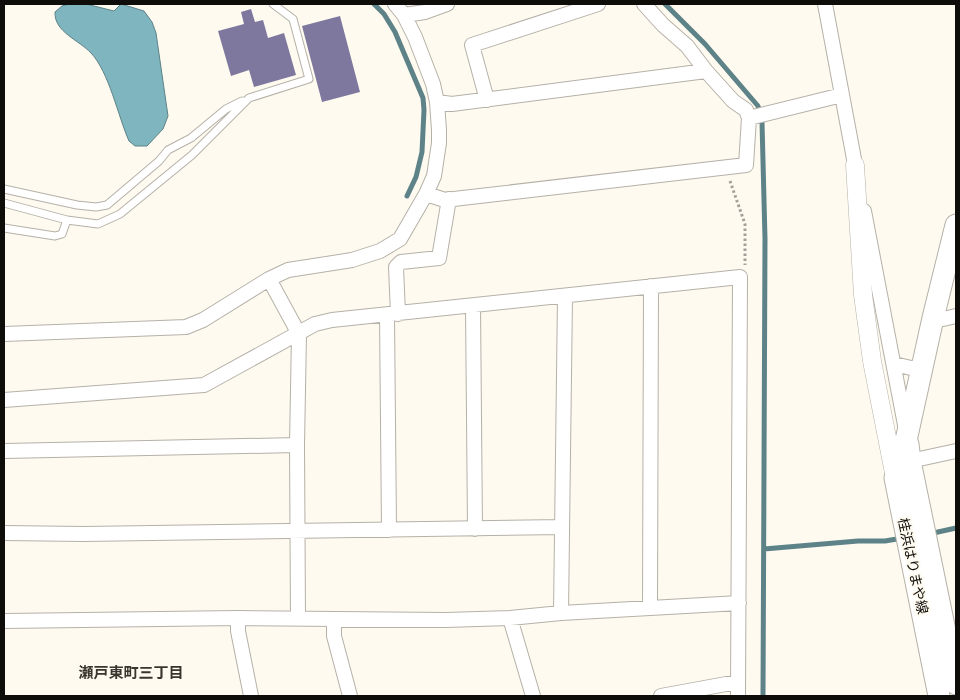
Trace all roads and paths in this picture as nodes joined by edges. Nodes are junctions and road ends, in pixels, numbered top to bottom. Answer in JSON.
{"nodes":[{"id":1,"x":273,"y":4,"type":"edge"},
{"id":2,"x":395,"y":4,"type":"edge"},
{"id":3,"x":448,"y":4,"type":"edge"},
{"id":4,"x":598,"y":4,"type":"edge"},
{"id":5,"x":644,"y":4,"type":"edge"},
{"id":6,"x":825,"y":4,"type":"edge"},
{"id":7,"x":404,"y":15,"type":"junction"},
{"id":8,"x":706,"y":71,"type":"junction"},
{"id":9,"x":842,"y":95,"type":"junction"},
{"id":10,"x":249,"y":98,"type":"junction"},
{"id":11,"x":487,"y":100,"type":"junction"},
{"id":12,"x":437,"y":102,"type":"junction"},
{"id":13,"x":751,"y":117,"type":"junction"},
{"id":14,"x":856,"y":165,"type":"junction"},
{"id":15,"x":728,"y":168,"type":"junction"},
{"id":16,"x":4,"y":189,"type":"edge"},
{"id":17,"x":426,"y":194,"type":"junction"},
{"id":18,"x":449,"y":199,"type":"junction"},
{"id":19,"x":4,"y":203,"type":"edge"},
{"id":20,"x":67,"y":220,"type":"junction"},
{"id":21,"x":956,"y":225,"type":"edge"},
{"id":22,"x":4,"y":228,"type":"edge"},
{"id":23,"x":740,"y":277,"type":"junction"},
{"id":24,"x":269,"y":279,"type":"junction"},
{"id":25,"x":651,"y":286,"type":"junction"},
{"id":26,"x":565,"y":296,"type":"junction"},
{"id":27,"x":473,"y":306,"type":"junction"},
{"id":28,"x":392,"y":315,"type":"junction"},
{"id":29,"x":956,"y":316,"type":"edge"},
{"id":30,"x":933,"y":318,"type":"junction"},
{"id":31,"x":4,"y":334,"type":"edge"},
{"id":32,"x":299,"y":334,"type":"junction"},
{"id":33,"x":894,"y":364,"type":"junction"},
{"id":34,"x":922,"y":367,"type":"junction"},
{"id":35,"x":4,"y":400,"type":"edge"},
{"id":36,"x":908,"y":436,"type":"junction"},
{"id":37,"x":297,"y":445,"type":"junction"},
{"id":38,"x":4,"y":451,"type":"edge"},
{"id":39,"x":956,"y":451,"type":"edge"},
{"id":40,"x":910,"y":462,"type":"junction"},
{"id":41,"x":895,"y":478,"type":"junction"},
{"id":42,"x":562,"y":527,"type":"junction"},
{"id":43,"x":474,"y":529,"type":"junction"},
{"id":44,"x":389,"y":530,"type":"junction"},
{"id":45,"x":298,"y":531,"type":"junction"},
{"id":46,"x":4,"y":533,"type":"edge"},
{"id":47,"x":916,"y":535,"type":"junction"},
{"id":48,"x":738,"y":603,"type":"junction"},
{"id":49,"x":650,"y":608,"type":"junction"},
{"id":50,"x":561,"y":613,"type":"junction"},
{"id":51,"x":238,"y":618,"type":"junction"},
{"id":52,"x":298,"y":618,"type":"junction"},
{"id":53,"x":334,"y":618,"type":"junction"},
{"id":54,"x":510,"y":618,"type":"junction"},
{"id":55,"x":4,"y":621,"type":"edge"},
{"id":56,"x":956,"y":684,"type":"edge"},
{"id":57,"x":738,"y":690,"type":"edge"},
{"id":58,"x":251,"y":696,"type":"edge"},
{"id":59,"x":350,"y":696,"type":"edge"},
{"id":60,"x":533,"y":696,"type":"edge"},
{"id":61,"x":662,"y":696,"type":"edge"},
{"id":62,"x":940,"y":696,"type":"edge"}],
"edges":[{"from":1,"to":10,"type":"lane"},
{"from":2,"to":7,"type":"street"},
{"from":3,"to":7,"type":"street"},
{"from":4,"to":11,"type":"street"},
{"from":5,"to":8,"type":"street"},
{"from":6,"to":9,"type":"street"},
{"from":7,"to":12,"type":"street"},
{"from":8,"to":11,"type":"street"},
{"from":8,"to":13,"type":"street"},
{"from":9,"to":13,"type":"street"},
{"from":9,"to":14,"type":"street"},
{"from":10,"to":16,"type":"lane"},
{"from":10,"to":20,"type":"lane"},
{"from":11,"to":12,"type":"street"},
{"from":12,"to":17,"type":"street"},
{"from":13,"to":15,"type":"street"},
{"from":14,"to":33,"type":"street"},
{"from":14,"to":41,"type":"street"},
{"from":15,"to":18,"type":"street"},
{"from":15,"to":23,"type":"path"},
{"from":17,"to":18,"type":"street"},
{"from":17,"to":24,"type":"street"},
{"from":18,"to":28,"type":"street"},
{"from":19,"to":20,"type":"lane"},
{"from":20,"to":22,"type":"lane"},
{"from":21,"to":30,"type":"main road","name":"桂浜はりまや線"},
{"from":23,"to":25,"type":"street"},
{"from":23,"to":48,"type":"street"},
{"from":24,"to":31,"type":"street"},
{"from":24,"to":32,"type":"street"},
{"from":25,"to":26,"type":"street"},
{"from":25,"to":49,"type":"street"},
{"from":26,"to":27,"type":"street"},
{"from":26,"to":42,"type":"street"},
{"from":27,"to":28,"type":"street"},
{"from":27,"to":43,"type":"street"},
{"from":28,"to":32,"type":"street"},
{"from":28,"to":44,"type":"street"},
{"from":29,"to":30,"type":"street"},
{"from":30,"to":34,"type":"main road","name":"桂浜はりまや線"},
{"from":32,"to":35,"type":"street"},
{"from":32,"to":37,"type":"street"},
{"from":33,"to":34,"type":"street"},
{"from":33,"to":36,"type":"street"},
{"from":34,"to":36,"type":"main road","name":"桂浜はりまや線"},
{"from":36,"to":40,"type":"main road","name":"桂浜はりまや線"},
{"from":36,"to":41,"type":"main road","name":"桂浜はりまや線"},
{"from":37,"to":38,"type":"street"},
{"from":37,"to":45,"type":"street"},
{"from":39,"to":40,"type":"street"},
{"from":40,"to":47,"type":"main road","name":"桂浜はりまや線"},
{"from":41,"to":47,"type":"main road","name":"桂浜はりまや線"},
{"from":42,"to":43,"type":"street"},
{"from":42,"to":50,"type":"street"},
{"from":43,"to":44,"type":"street"},
{"from":44,"to":45,"type":"street"},
{"from":45,"to":46,"type":"street"},
{"from":45,"to":52,"type":"street"},
{"from":47,"to":56,"type":"main road","name":"桂浜はりまや線"},
{"from":47,"to":62,"type":"main road","name":"桂浜はりまや線"},
{"from":48,"to":49,"type":"street"},
{"from":48,"to":57,"type":"street"},
{"from":49,"to":50,"type":"street"},
{"from":50,"to":54,"type":"street"},
{"from":51,"to":52,"type":"street"},
{"from":51,"to":55,"type":"street"},
{"from":51,"to":58,"type":"street"},
{"from":52,"to":53,"type":"street"},
{"from":53,"to":54,"type":"street"},
{"from":53,"to":59,"type":"street"},
{"from":54,"to":60,"type":"street"},
{"from":57,"to":61,"type":"street"}]}
